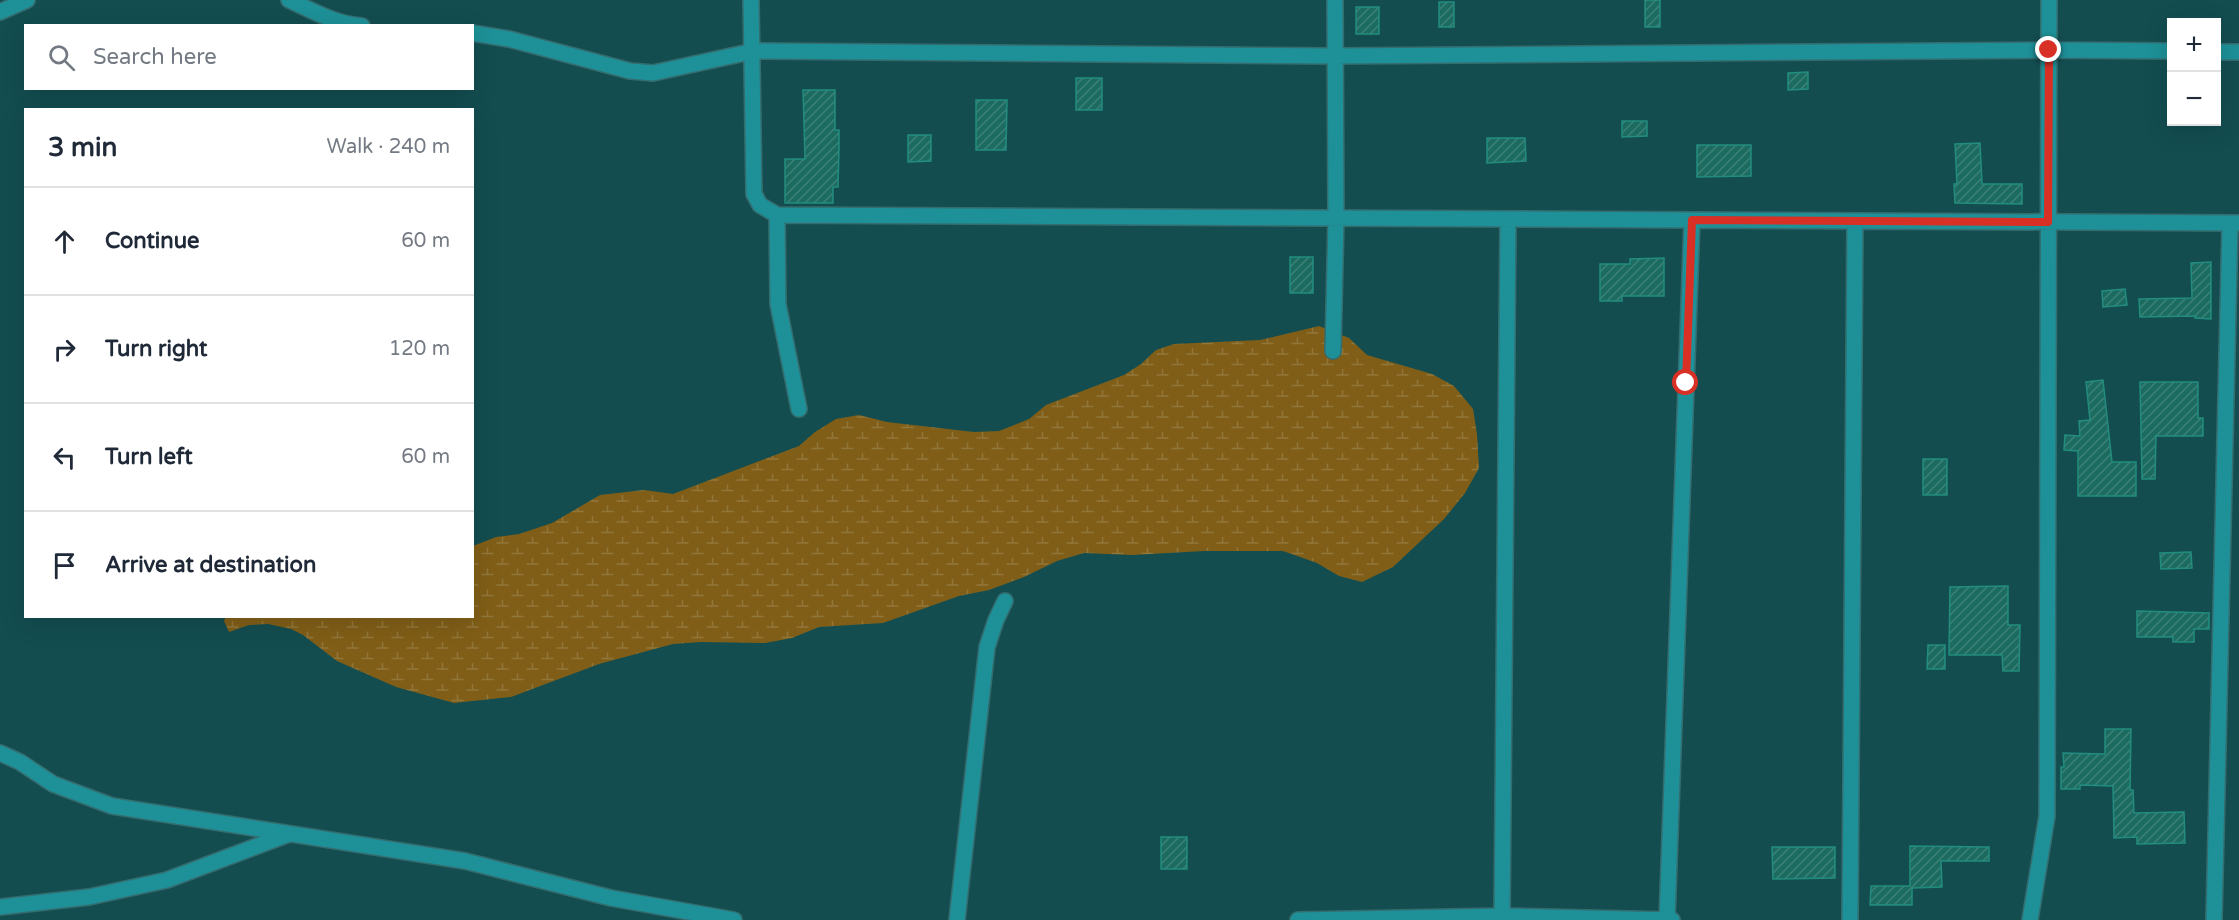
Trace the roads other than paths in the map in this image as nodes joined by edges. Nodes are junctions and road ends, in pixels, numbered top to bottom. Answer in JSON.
{"nodes":[{"id":1,"x":27,"y":0,"type":"edge"},
{"id":2,"x":289,"y":0,"type":"edge"},
{"id":3,"x":751,"y":0,"type":"edge"},
{"id":4,"x":1335,"y":0,"type":"edge"},
{"id":5,"x":2049,"y":0,"type":"edge"},
{"id":6,"x":0,"y":12,"type":"edge"},
{"id":7,"x":347,"y":24,"type":"edge"},
{"id":8,"x":474,"y":33,"type":"edge"},
{"id":9,"x":2049,"y":50,"type":"junction"},
{"id":10,"x":754,"y":51,"type":"junction"},
{"id":11,"x":2167,"y":51,"type":"edge"},
{"id":12,"x":2221,"y":52,"type":"edge"},
{"id":13,"x":2239,"y":52,"type":"edge"},
{"id":14,"x":1334,"y":56,"type":"junction"},
{"id":15,"x":777,"y":215,"type":"junction"},
{"id":16,"x":1336,"y":218,"type":"junction"},
{"id":17,"x":1508,"y":219,"type":"junction"},
{"id":18,"x":1692,"y":220,"type":"junction"},
{"id":19,"x":1855,"y":221,"type":"junction"},
{"id":20,"x":2048,"y":222,"type":"junction"},
{"id":21,"x":2234,"y":224,"type":"edge"},
{"id":22,"x":1333,"y":351,"type":"dead end"},
{"id":23,"x":800,"y":409,"type":"dead end"},
{"id":24,"x":1005,"y":601,"type":"dead end"},
{"id":25,"x":0,"y":753,"type":"edge"},
{"id":26,"x":290,"y":834,"type":"junction"},
{"id":27,"x":0,"y":907,"type":"edge"},
{"id":28,"x":708,"y":915,"type":"junction"},
{"id":29,"x":1502,"y":918,"type":"edge"},
{"id":30,"x":691,"y":920,"type":"edge"},
{"id":31,"x":734,"y":920,"type":"edge"},
{"id":32,"x":957,"y":920,"type":"edge"},
{"id":33,"x":1298,"y":920,"type":"edge"},
{"id":34,"x":1667,"y":920,"type":"edge"},
{"id":35,"x":1672,"y":920,"type":"edge"},
{"id":36,"x":1850,"y":920,"type":"edge"},
{"id":37,"x":2030,"y":920,"type":"edge"},
{"id":38,"x":2214,"y":920,"type":"edge"}],
"edges":[{"from":1,"to":6,"type":"street"},
{"from":2,"to":7,"type":"street"},
{"from":3,"to":10,"type":"street"},
{"from":4,"to":14,"type":"street"},
{"from":5,"to":9,"type":"street"},
{"from":8,"to":10,"type":"street"},
{"from":9,"to":11,"type":"street"},
{"from":9,"to":14,"type":"street"},
{"from":9,"to":20,"type":"street"},
{"from":10,"to":14,"type":"street"},
{"from":10,"to":15,"type":"street"},
{"from":12,"to":13,"type":"street"},
{"from":14,"to":16,"type":"street"},
{"from":15,"to":16,"type":"street"},
{"from":15,"to":23,"type":"street"},
{"from":16,"to":17,"type":"street"},
{"from":16,"to":22,"type":"street"},
{"from":17,"to":18,"type":"street"},
{"from":17,"to":29,"type":"street"},
{"from":18,"to":19,"type":"street"},
{"from":18,"to":34,"type":"street"},
{"from":19,"to":20,"type":"street"},
{"from":19,"to":36,"type":"street"},
{"from":20,"to":21,"type":"street"},
{"from":20,"to":37,"type":"street"},
{"from":21,"to":38,"type":"street"},
{"from":24,"to":32,"type":"street"},
{"from":25,"to":26,"type":"street"},
{"from":26,"to":27,"type":"street"},
{"from":26,"to":28,"type":"street"},
{"from":28,"to":30,"type":"street"},
{"from":28,"to":31,"type":"street"},
{"from":29,"to":33,"type":"street"},
{"from":29,"to":34,"type":"street"},
{"from":34,"to":35,"type":"street"}]}
